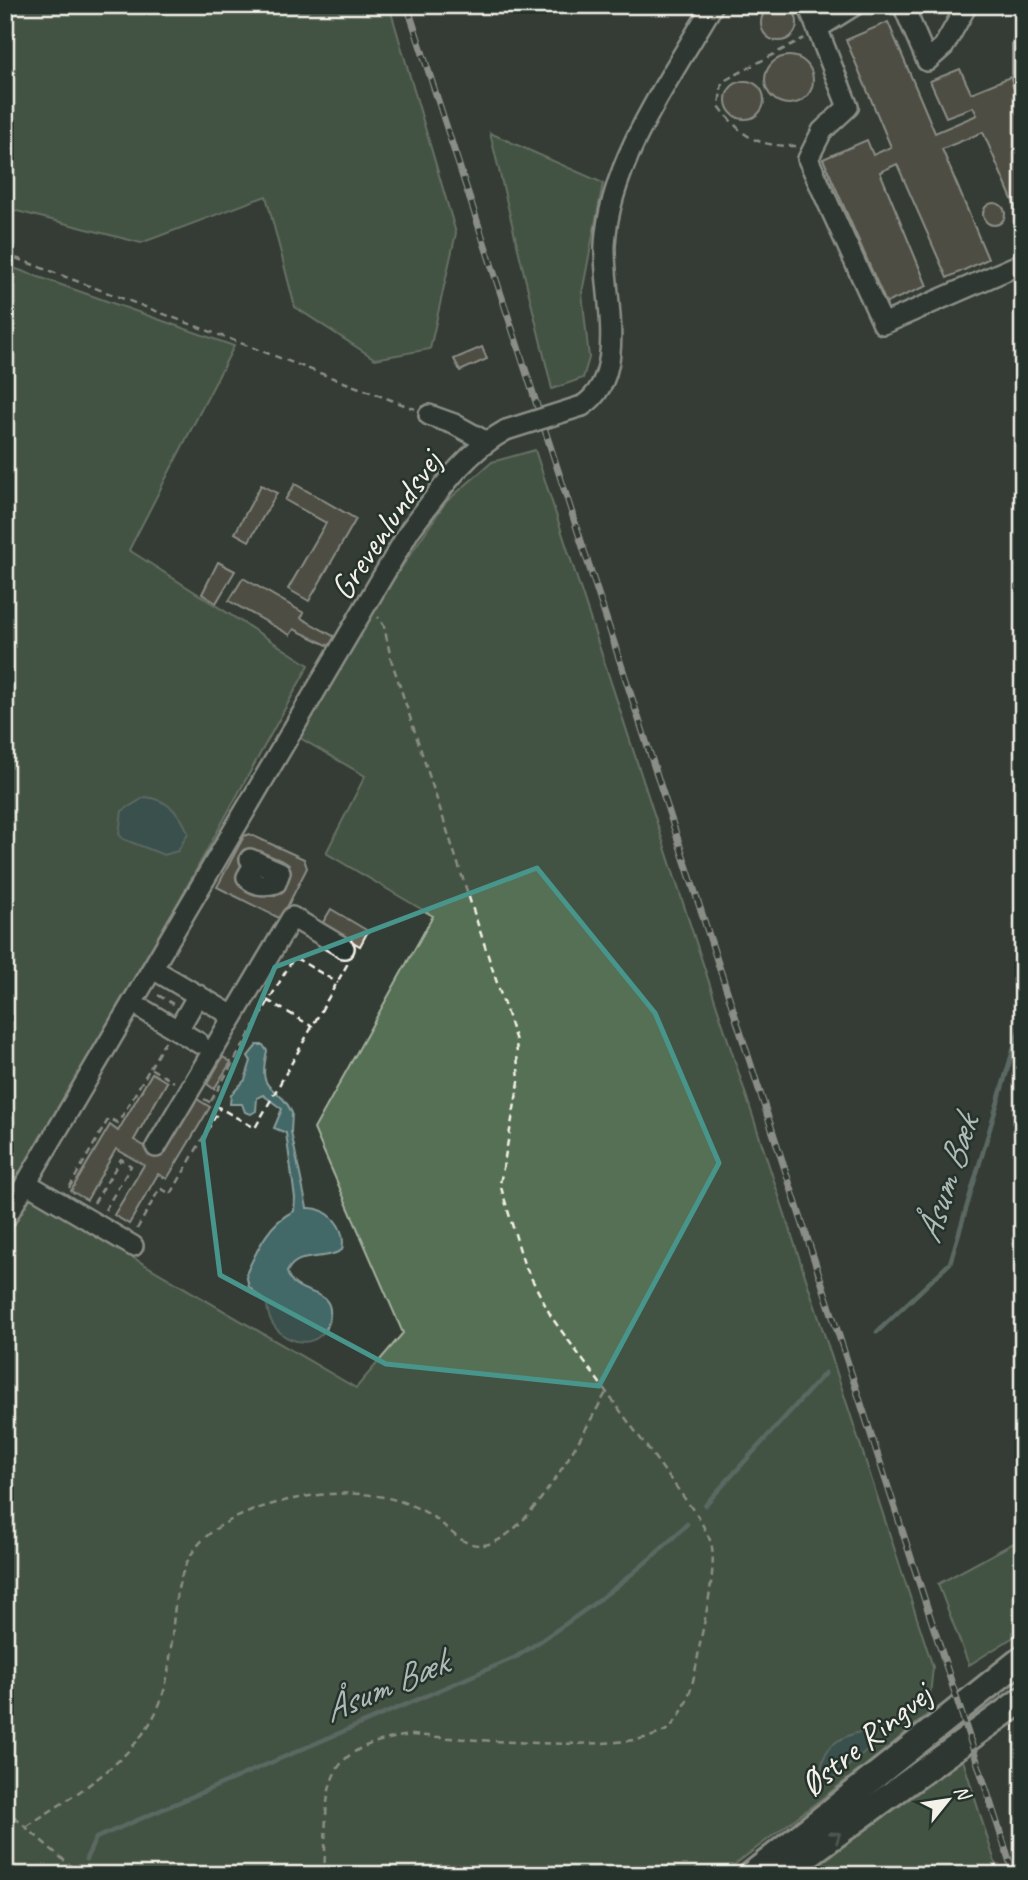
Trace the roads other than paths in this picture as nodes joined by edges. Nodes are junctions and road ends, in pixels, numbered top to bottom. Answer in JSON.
{"nodes":[{"id":1,"x":713,"y":5,"type":"edge"},
{"id":2,"x":808,"y":5,"type":"edge"},
{"id":3,"x":855,"y":5,"type":"edge"},
{"id":4,"x":903,"y":5,"type":"edge"},
{"id":5,"x":967,"y":5,"type":"edge"},
{"id":6,"x":818,"y":28,"type":"junction"},
{"id":7,"x":1023,"y":45,"type":"edge"},
{"id":8,"x":1023,"y":82,"type":"edge"},
{"id":9,"x":1023,"y":263,"type":"edge"},
{"id":10,"x":429,"y":415,"type":"road end"},
{"id":11,"x":485,"y":441,"type":"junction"},
{"id":12,"x":344,"y":948,"type":"road end"},
{"id":13,"x":153,"y":969,"type":"junction"},
{"id":14,"x":198,"y":995,"type":"junction"},
{"id":15,"x":144,"y":1010,"type":"dead end"},
{"id":16,"x":233,"y":1016,"type":"junction"},
{"id":17,"x":175,"y":1029,"type":"junction"},
{"id":18,"x":199,"y":1043,"type":"dead end"},
{"id":19,"x":156,"y":1147,"type":"dead end"},
{"id":20,"x":26,"y":1183,"type":"junction"},
{"id":21,"x":5,"y":1219,"type":"edge"},
{"id":22,"x":133,"y":1246,"type":"dead end"},
{"id":23,"x":1023,"y":1658,"type":"edge"},
{"id":24,"x":1023,"y":1699,"type":"edge"},
{"id":25,"x":751,"y":1875,"type":"edge"},
{"id":26,"x":780,"y":1875,"type":"edge"}],
"edges":[{"from":1,"to":11,"type":"street","name":"Grevenlundsvej","bridge":true},
{"from":2,"to":6,"type":"street"},
{"from":3,"to":6,"type":"street"},
{"from":4,"to":5,"type":"street"},
{"from":6,"to":9,"type":"street"},
{"from":7,"to":8,"type":"street"},
{"from":10,"to":11,"type":"street"},
{"from":11,"to":13,"type":"street","name":"Grevenlundsvej"},
{"from":12,"to":16,"type":"street"},
{"from":13,"to":14,"type":"street"},
{"from":13,"to":20,"type":"street","name":"Grevenlundsvej"},
{"from":14,"to":16,"type":"street"},
{"from":14,"to":17,"type":"street"},
{"from":15,"to":17,"type":"street"},
{"from":16,"to":19,"type":"street"},
{"from":17,"to":18,"type":"street"},
{"from":20,"to":21,"type":"street","name":"Grevenlundsvej"},
{"from":20,"to":22,"type":"street"},
{"from":23,"to":25,"type":"main road","name":"Østre Ringvej"},
{"from":26,"to":24,"type":"main road","one_way":true}]}
